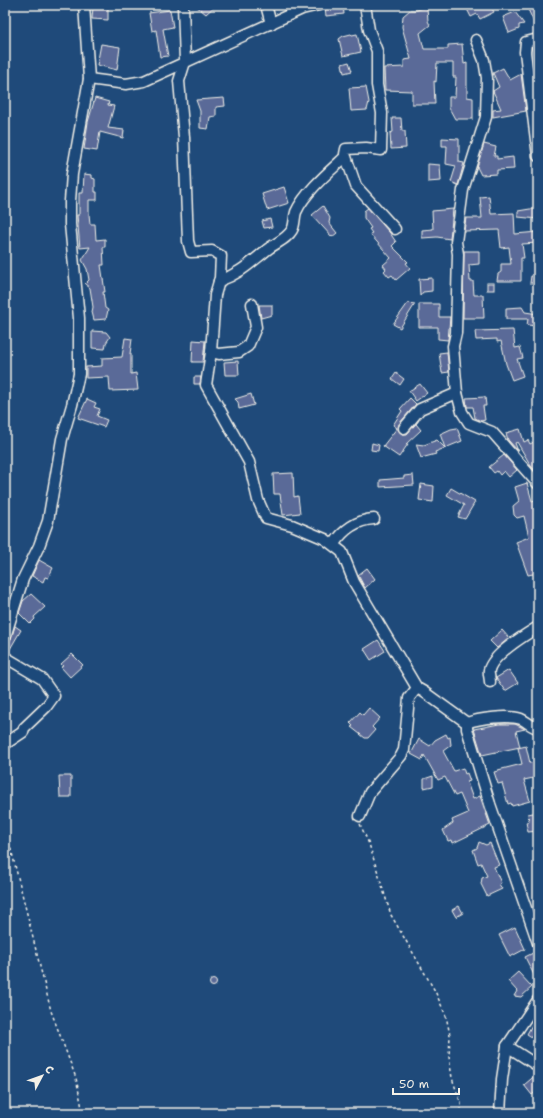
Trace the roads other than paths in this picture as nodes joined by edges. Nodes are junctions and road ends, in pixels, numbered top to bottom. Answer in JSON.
{"nodes":[{"id":1,"x":84,"y":5,"type":"edge"},
{"id":2,"x":183,"y":5,"type":"edge"},
{"id":3,"x":266,"y":5,"type":"edge"},
{"id":4,"x":319,"y":5,"type":"edge"},
{"id":5,"x":365,"y":5,"type":"edge"},
{"id":6,"x":271,"y":24,"type":"junction"},
{"id":7,"x":538,"y":39,"type":"edge"},
{"id":8,"x":476,"y":40,"type":"dead end"},
{"id":9,"x":185,"y":62,"type":"junction"},
{"id":10,"x":89,"y":79,"type":"junction"},
{"id":11,"x":538,"y":156,"type":"edge"},
{"id":12,"x":345,"y":157,"type":"junction"},
{"id":13,"x":395,"y":229,"type":"dead end"},
{"id":14,"x":219,"y":281,"type":"junction"},
{"id":15,"x":252,"y":304,"type":"dead end"},
{"id":16,"x":211,"y":352,"type":"junction"},
{"id":17,"x":457,"y":393,"type":"junction"},
{"id":18,"x":404,"y":428,"type":"dead end"},
{"id":19,"x":538,"y":484,"type":"edge"},
{"id":20,"x":374,"y":519,"type":"dead end"},
{"id":21,"x":334,"y":544,"type":"junction"},
{"id":22,"x":538,"y":627,"type":"edge"},
{"id":23,"x":5,"y":637,"type":"edge"},
{"id":24,"x":5,"y":657,"type":"edge"},
{"id":25,"x":490,"y":682,"type":"dead end"},
{"id":26,"x":417,"y":688,"type":"junction"},
{"id":27,"x":467,"y":723,"type":"junction"},
{"id":28,"x":538,"y":728,"type":"edge"},
{"id":29,"x":5,"y":744,"type":"edge"},
{"id":30,"x":360,"y":816,"type":"road end"},
{"id":31,"x":538,"y":943,"type":"edge"},
{"id":32,"x":538,"y":1000,"type":"edge"},
{"id":33,"x":507,"y":1046,"type":"junction"},
{"id":34,"x":538,"y":1066,"type":"edge"},
{"id":35,"x":500,"y":1113,"type":"edge"}],
"edges":[{"from":1,"to":10,"type":"street"},
{"from":2,"to":9,"type":"street"},
{"from":3,"to":6,"type":"street"},
{"from":4,"to":6,"type":"street"},
{"from":5,"to":12,"type":"street"},
{"from":6,"to":9,"type":"street"},
{"from":7,"to":11,"type":"street"},
{"from":8,"to":17,"type":"street"},
{"from":9,"to":10,"type":"street"},
{"from":9,"to":14,"type":"street"},
{"from":10,"to":23,"type":"street"},
{"from":12,"to":13,"type":"street"},
{"from":12,"to":14,"type":"street"},
{"from":14,"to":16,"type":"street"},
{"from":15,"to":16,"type":"street"},
{"from":16,"to":21,"type":"street"},
{"from":17,"to":18,"type":"street"},
{"from":17,"to":19,"type":"street"},
{"from":20,"to":21,"type":"street"},
{"from":21,"to":26,"type":"street"},
{"from":22,"to":25,"type":"street"},
{"from":24,"to":29,"type":"street"},
{"from":26,"to":27,"type":"street"},
{"from":26,"to":30,"type":"street"},
{"from":27,"to":28,"type":"street"},
{"from":27,"to":31,"type":"street"},
{"from":32,"to":33,"type":"street"},
{"from":33,"to":34,"type":"street"},
{"from":33,"to":35,"type":"street"}]}
